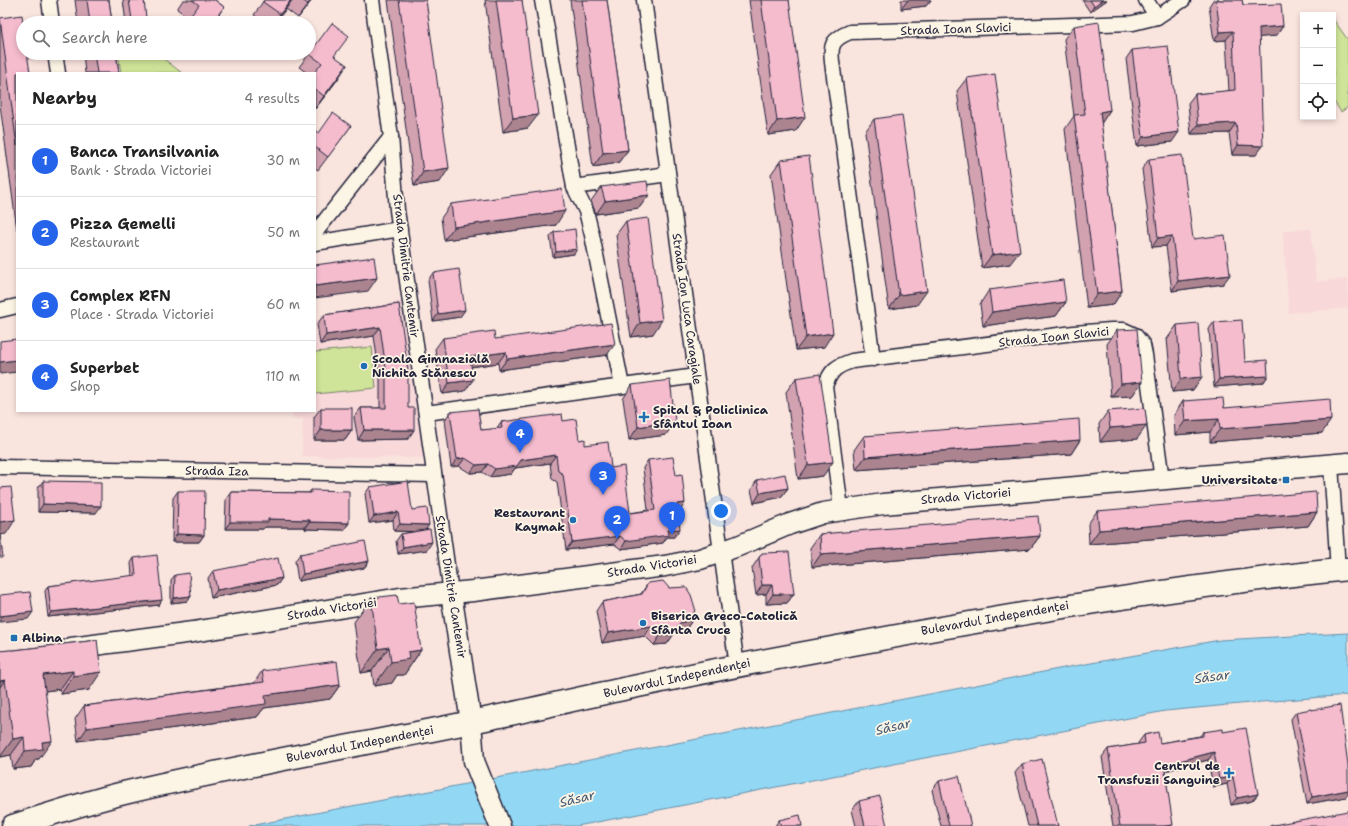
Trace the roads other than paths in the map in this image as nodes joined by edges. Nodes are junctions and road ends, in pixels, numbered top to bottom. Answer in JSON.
{"nodes":[{"id":1,"x":49,"y":0,"type":"edge"},
{"id":2,"x":372,"y":0,"type":"edge"},
{"id":3,"x":542,"y":0,"type":"edge"},
{"id":4,"x":644,"y":0,"type":"edge"},
{"id":5,"x":1146,"y":0,"type":"edge"},
{"id":6,"x":1183,"y":0,"type":"edge"},
{"id":7,"x":51,"y":16,"type":"edge"},
{"id":8,"x":1158,"y":17,"type":"junction"},
{"id":9,"x":56,"y":60,"type":"edge"},
{"id":10,"x":58,"y":72,"type":"edge"},
{"id":11,"x":391,"y":137,"type":"junction"},
{"id":12,"x":668,"y":174,"type":"junction"},
{"id":13,"x":574,"y":187,"type":"junction"},
{"id":14,"x":400,"y":229,"type":"junction"},
{"id":15,"x":316,"y":232,"type":"edge"},
{"id":16,"x":316,"y":243,"type":"edge"},
{"id":17,"x":16,"y":306,"type":"edge"},
{"id":18,"x":0,"y":310,"type":"edge"},
{"id":19,"x":873,"y":359,"type":"junction"},
{"id":20,"x":696,"y":376,"type":"junction"},
{"id":21,"x":622,"y":386,"type":"junction"},
{"id":22,"x":426,"y":413,"type":"junction"},
{"id":23,"x":1340,"y":464,"type":"edge"},
{"id":24,"x":0,"y":467,"type":"edge"},
{"id":25,"x":434,"y":475,"type":"junction"},
{"id":26,"x":1162,"y":480,"type":"junction"},
{"id":27,"x":841,"y":509,"type":"junction"},
{"id":28,"x":721,"y":552,"type":"junction"},
{"id":29,"x":1343,"y":570,"type":"edge"},
{"id":30,"x":451,"y":593,"type":"junction"},
{"id":31,"x":54,"y":650,"type":"edge"},
{"id":32,"x":737,"y":666,"type":"junction"},
{"id":33,"x":471,"y":722,"type":"junction"},
{"id":34,"x":13,"y":826,"type":"edge"},
{"id":35,"x":500,"y":826,"type":"edge"}],
"edges":[{"from":1,"to":7,"type":"street"},
{"from":2,"to":11,"type":"street","name":"Strada Dimitrie Cantemir"},
{"from":3,"to":13,"type":"street"},
{"from":4,"to":12,"type":"street","name":"Strada Ion Luca Caragiale"},
{"from":5,"to":8,"type":"street"},
{"from":6,"to":8,"type":"street"},
{"from":8,"to":19,"type":"street","name":"Strada Ioan Slavici"},
{"from":9,"to":10,"type":"street"},
{"from":11,"to":14,"type":"street","name":"Strada Dimitrie Cantemir"},
{"from":11,"to":15,"type":"street"},
{"from":12,"to":13,"type":"street"},
{"from":12,"to":20,"type":"street","name":"Strada Ion Luca Caragiale"},
{"from":13,"to":21,"type":"street"},
{"from":14,"to":16,"type":"street"},
{"from":14,"to":22,"type":"street","name":"Strada Dimitrie Cantemir"},
{"from":17,"to":18,"type":"street"},
{"from":19,"to":26,"type":"street","name":"Strada Ioan Slavici"},
{"from":19,"to":27,"type":"street","name":"Strada Ioan Slavici"},
{"from":20,"to":21,"type":"street"},
{"from":20,"to":28,"type":"street","name":"Strada Ion Luca Caragiale"},
{"from":21,"to":22,"type":"street"},
{"from":22,"to":25,"type":"street","name":"Strada Dimitrie Cantemir"},
{"from":23,"to":26,"type":"street","name":"Strada Victoriei"},
{"from":23,"to":29,"type":"street"},
{"from":24,"to":25,"type":"street","name":"Strada Iza"},
{"from":25,"to":30,"type":"street","name":"Strada Dimitrie Cantemir"},
{"from":26,"to":27,"type":"street","name":"Strada Victoriei"},
{"from":27,"to":28,"type":"street","name":"Strada Victoriei"},
{"from":28,"to":30,"type":"street","name":"Strada Victoriei"},
{"from":28,"to":32,"type":"street","name":"Strada Ion Luca Caragiale"},
{"from":29,"to":32,"type":"main road","name":"Bulevardul Independenței"},
{"from":30,"to":31,"type":"street","name":"Strada Victoriei"},
{"from":30,"to":33,"type":"street","name":"Strada Dimitrie Cantemir"},
{"from":32,"to":33,"type":"main road","name":"Bulevardul Independenței"},
{"from":33,"to":34,"type":"main road","name":"Bulevardul Independenței"},
{"from":33,"to":35,"type":"street","name":"Strada Dimitrie Cantemir"}]}
